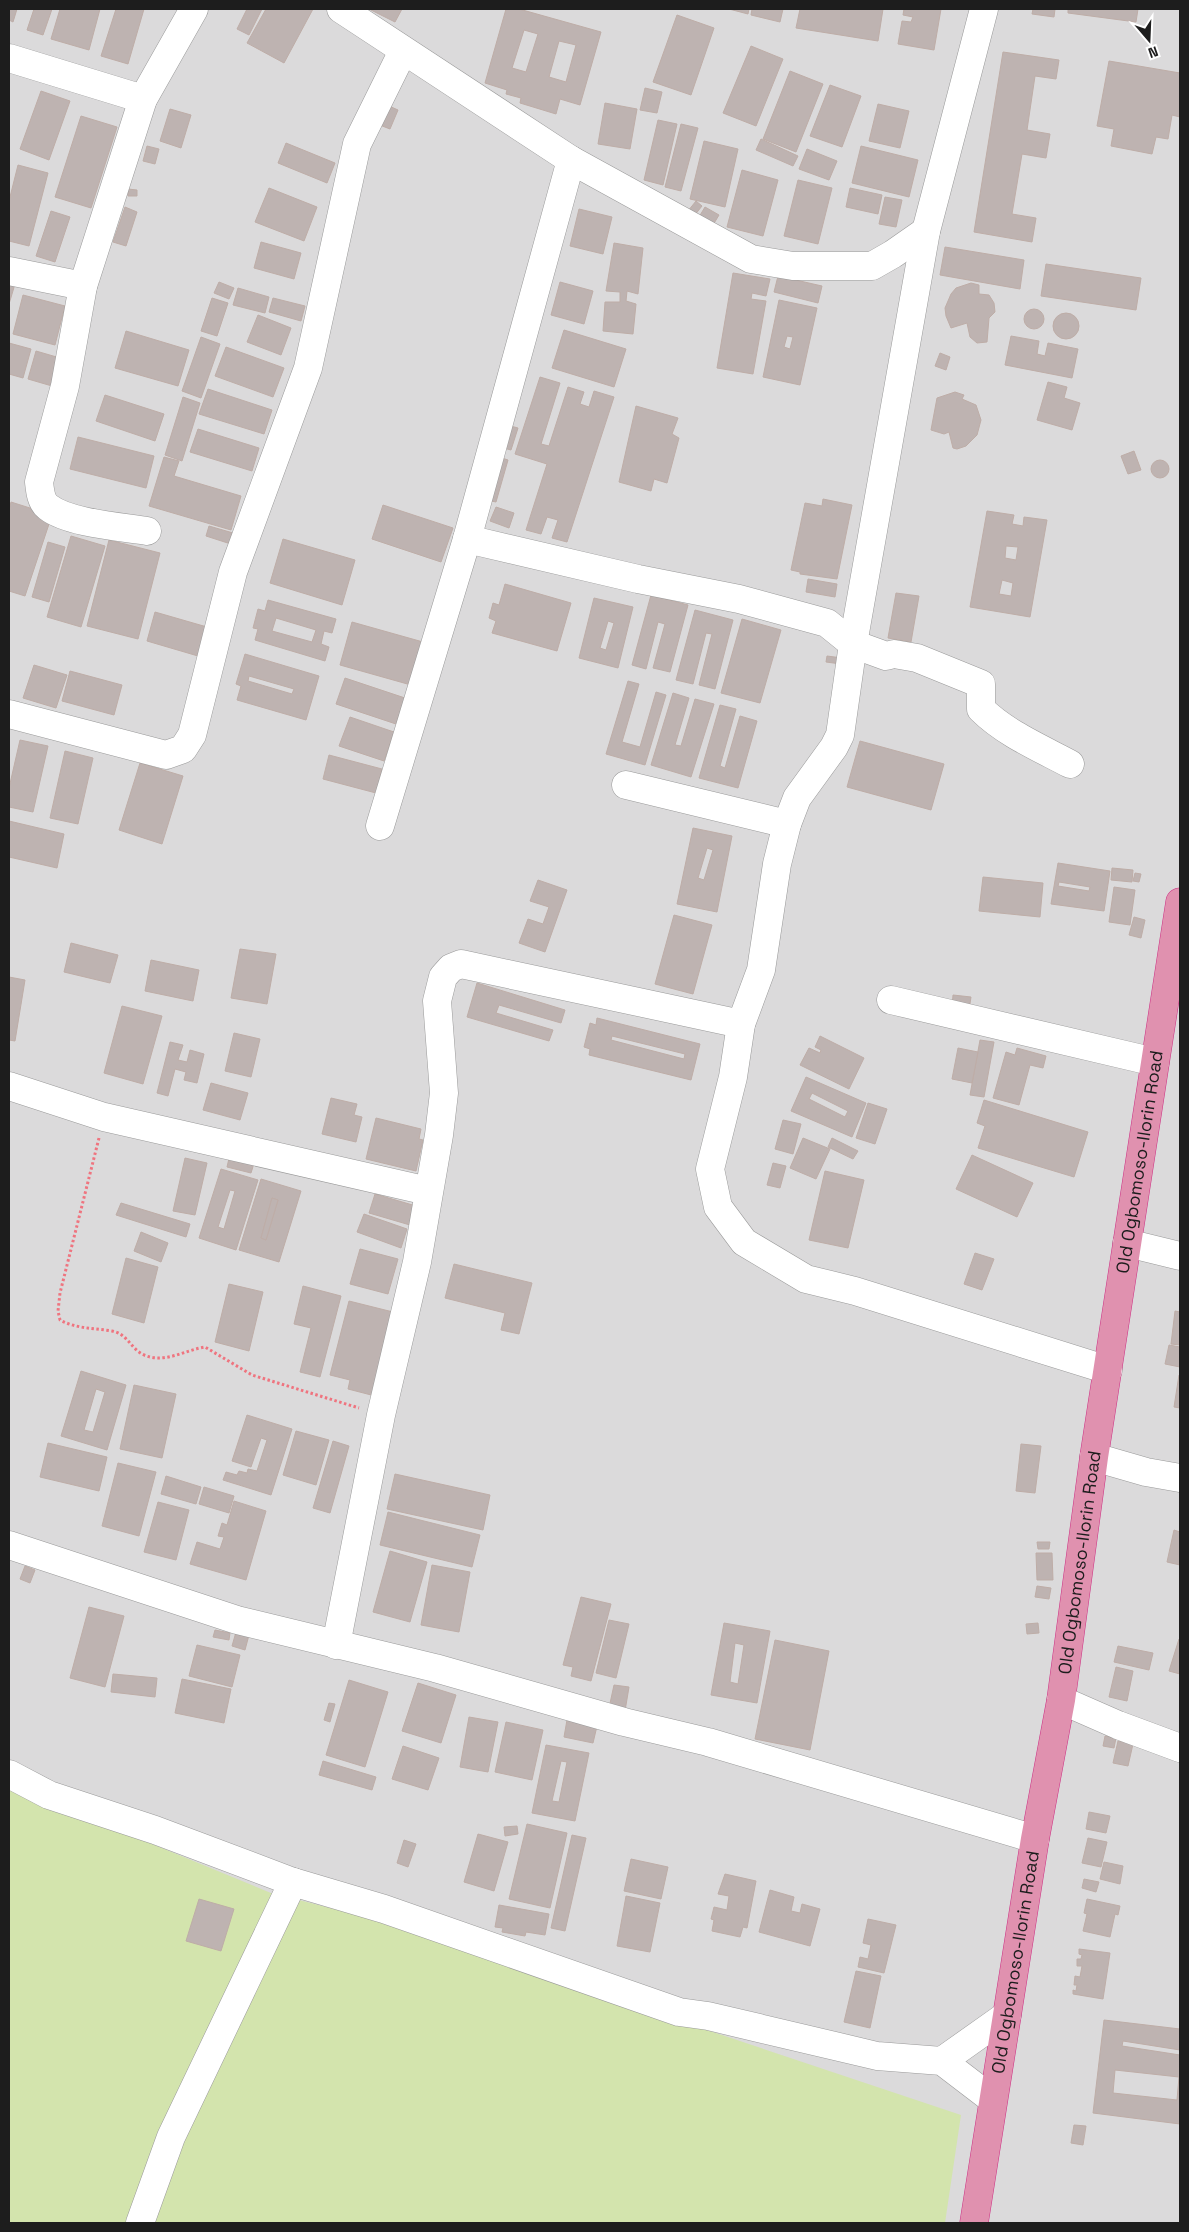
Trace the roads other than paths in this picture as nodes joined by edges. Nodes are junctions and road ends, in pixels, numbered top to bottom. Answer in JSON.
{"nodes":[{"id":1,"x":194,"y":9,"type":"edge"},
{"id":2,"x":341,"y":9,"type":"edge"},
{"id":3,"x":984,"y":9,"type":"edge"},
{"id":4,"x":403,"y":51,"type":"junction"},
{"id":5,"x":9,"y":58,"type":"edge"},
{"id":6,"x":143,"y":99,"type":"junction"},
{"id":7,"x":570,"y":160,"type":"junction"},
{"id":8,"x":926,"y":231,"type":"junction"},
{"id":9,"x":9,"y":271,"type":"edge"},
{"id":10,"x":83,"y":286,"type":"junction"},
{"id":11,"x":147,"y":531,"type":"dead end"},
{"id":12,"x":467,"y":539,"type":"junction"},
{"id":13,"x":862,"y":600,"type":"junction"},
{"id":14,"x":827,"y":623,"type":"junction"},
{"id":15,"x":853,"y":644,"type":"junction"},
{"id":16,"x":9,"y":714,"type":"edge"},
{"id":17,"x":1070,"y":764,"type":"dead end"},
{"id":18,"x":626,"y":785,"type":"dead end"},
{"id":19,"x":787,"y":824,"type":"junction"},
{"id":20,"x":380,"y":826,"type":"dead end"},
{"id":21,"x":1180,"y":902,"type":"edge"},
{"id":22,"x":1175,"y":971,"type":"edge"},
{"id":23,"x":891,"y":1000,"type":"dead end"},
{"id":24,"x":741,"y":1024,"type":"junction"},
{"id":25,"x":1155,"y":1062,"type":"junction"},
{"id":26,"x":9,"y":1086,"type":"edge"},
{"id":27,"x":428,"y":1191,"type":"junction"},
{"id":28,"x":1127,"y":1243,"type":"junction"},
{"id":29,"x":1180,"y":1256,"type":"edge"},
{"id":30,"x":1108,"y":1370,"type":"junction"},
{"id":31,"x":1094,"y":1457,"type":"junction"},
{"id":32,"x":1180,"y":1478,"type":"edge"},
{"id":33,"x":9,"y":1545,"type":"edge"},
{"id":34,"x":336,"y":1646,"type":"junction"},
{"id":35,"x":1061,"y":1700,"type":"junction"},
{"id":36,"x":1180,"y":1748,"type":"edge"},
{"id":37,"x":9,"y":1774,"type":"edge"},
{"id":38,"x":1035,"y":1839,"type":"junction"},
{"id":39,"x":293,"y":1882,"type":"junction"},
{"id":40,"x":1007,"y":2015,"type":"junction"},
{"id":41,"x":942,"y":2061,"type":"junction"},
{"id":42,"x":993,"y":2100,"type":"junction"},
{"id":43,"x":140,"y":2223,"type":"edge"},
{"id":44,"x":974,"y":2223,"type":"edge"}],
"edges":[{"from":1,"to":6,"type":"street"},
{"from":2,"to":4,"type":"street"},
{"from":3,"to":8,"type":"street"},
{"from":4,"to":7,"type":"street"},
{"from":4,"to":16,"type":"street"},
{"from":5,"to":6,"type":"street"},
{"from":6,"to":10,"type":"street"},
{"from":7,"to":8,"type":"street"},
{"from":7,"to":12,"type":"street"},
{"from":8,"to":13,"type":"street"},
{"from":9,"to":10,"type":"street"},
{"from":10,"to":11,"type":"street"},
{"from":12,"to":14,"type":"street"},
{"from":12,"to":20,"type":"street"},
{"from":13,"to":14,"type":"street"},
{"from":13,"to":15,"type":"street"},
{"from":14,"to":15,"type":"street"},
{"from":15,"to":17,"type":"street"},
{"from":15,"to":19,"type":"street"},
{"from":18,"to":19,"type":"street"},
{"from":19,"to":24,"type":"street"},
{"from":21,"to":22,"type":"highway","name":"Old Ogbomoso-Ilorin Road"},
{"from":22,"to":25,"type":"highway","name":"Old Ogbomoso-Ilorin Road"},
{"from":23,"to":25,"type":"street"},
{"from":24,"to":27,"type":"street"},
{"from":24,"to":30,"type":"street"},
{"from":25,"to":28,"type":"highway","name":"Old Ogbomoso-Ilorin Road"},
{"from":26,"to":27,"type":"street"},
{"from":27,"to":34,"type":"street"},
{"from":28,"to":29,"type":"street"},
{"from":28,"to":30,"type":"highway","name":"Old Ogbomoso-Ilorin Road"},
{"from":30,"to":31,"type":"highway","name":"Old Ogbomoso-Ilorin Road"},
{"from":31,"to":32,"type":"street"},
{"from":31,"to":35,"type":"highway","name":"Old Ogbomoso-Ilorin Road"},
{"from":33,"to":34,"type":"street"},
{"from":34,"to":38,"type":"street"},
{"from":35,"to":36,"type":"street"},
{"from":35,"to":38,"type":"highway","name":"Old Ogbomoso-Ilorin Road"},
{"from":37,"to":39,"type":"street"},
{"from":38,"to":40,"type":"highway","name":"Old Ogbomoso-Ilorin Road"},
{"from":39,"to":41,"type":"street"},
{"from":39,"to":43,"type":"street"},
{"from":40,"to":41,"type":"street"},
{"from":40,"to":42,"type":"highway","name":"Old Ogbomoso-Ilorin Road"},
{"from":41,"to":42,"type":"street"},
{"from":42,"to":44,"type":"highway","name":"Old Ogbomoso-Ilorin Road"}]}
